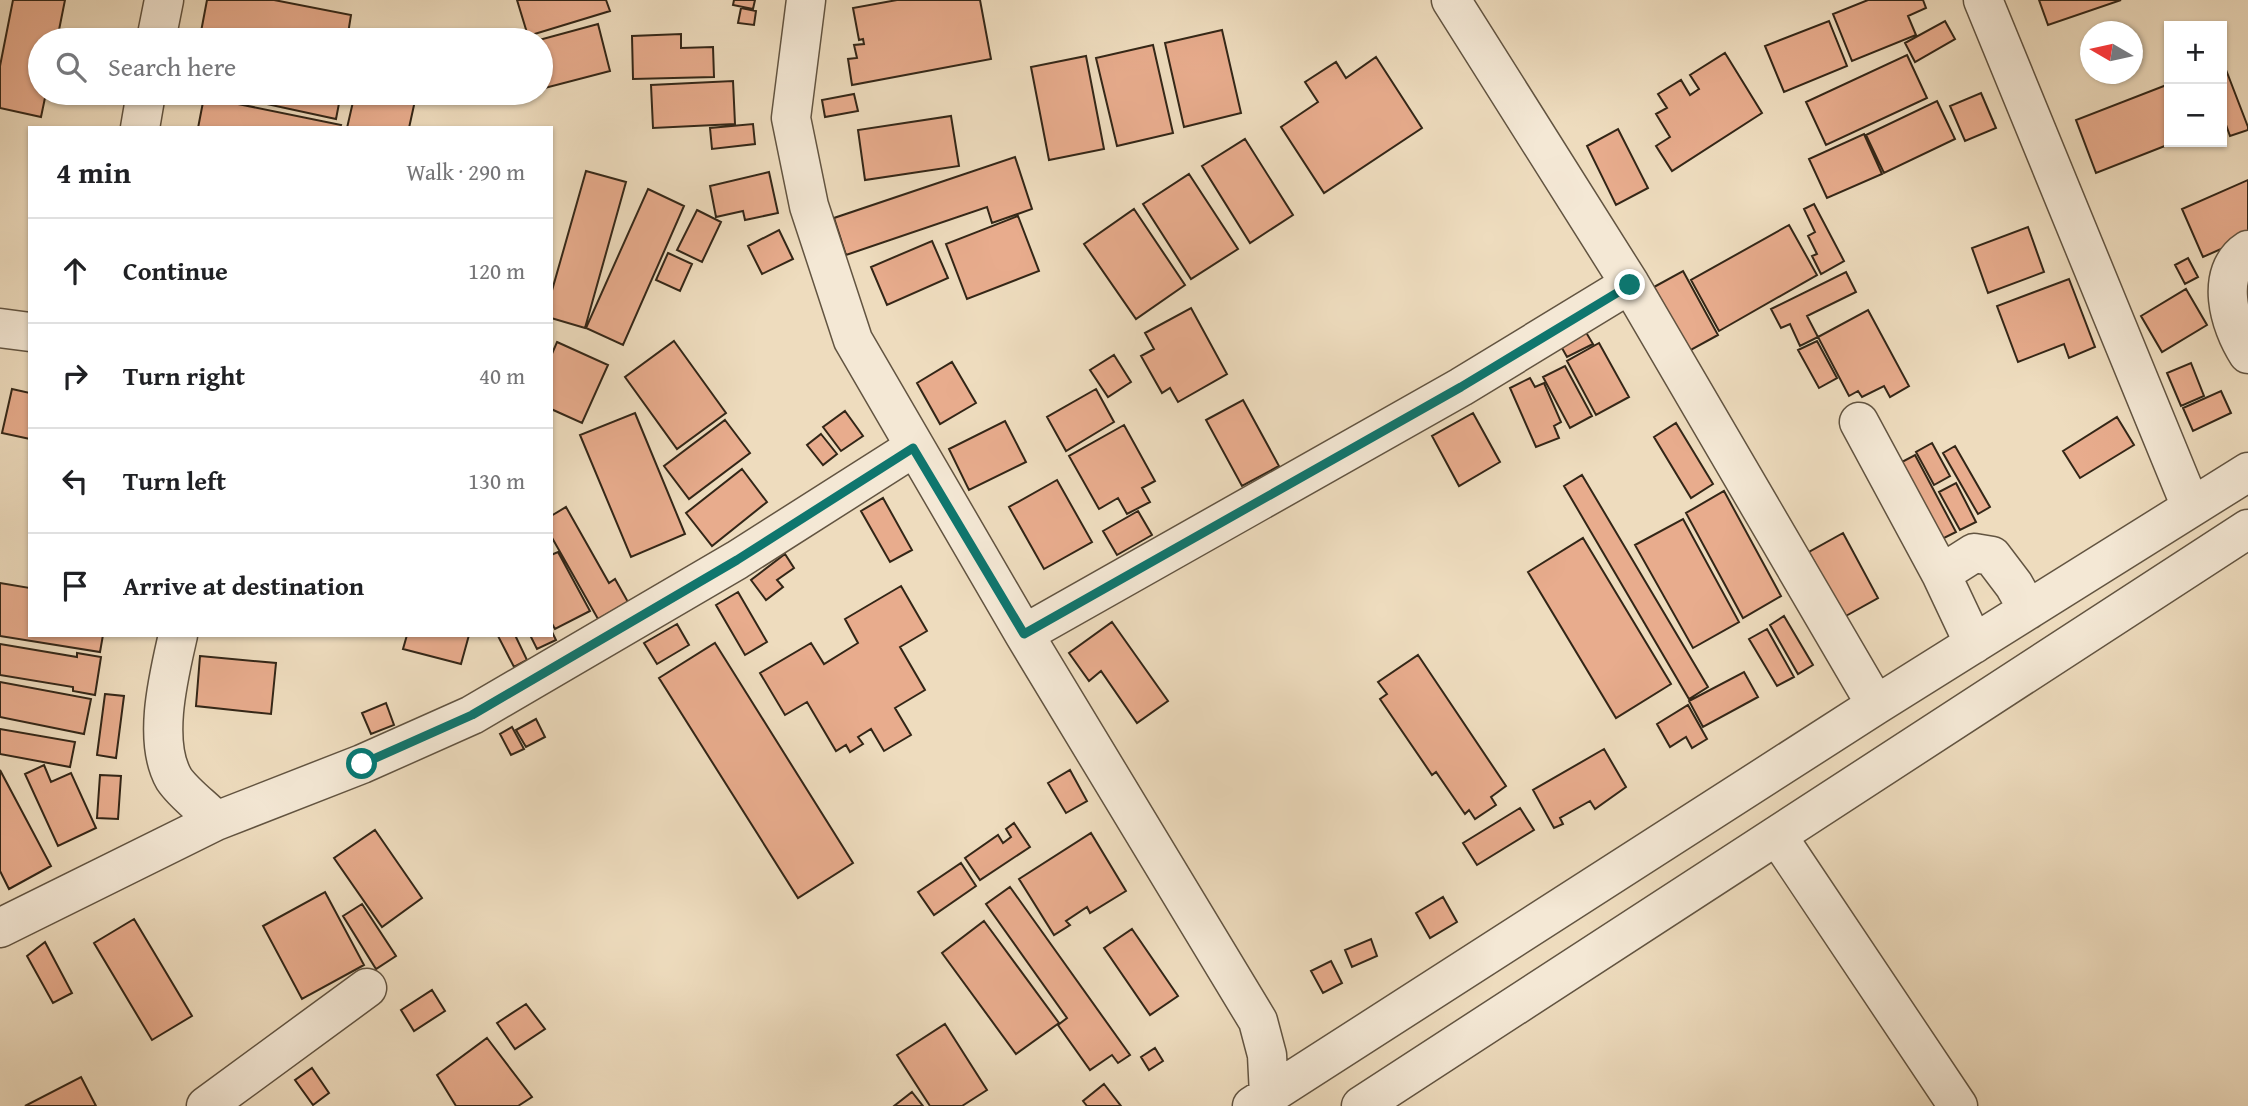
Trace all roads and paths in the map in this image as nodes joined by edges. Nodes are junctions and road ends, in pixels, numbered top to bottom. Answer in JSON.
{"nodes":[{"id":1,"x":164,"y":0,"type":"edge"},
{"id":2,"x":807,"y":0,"type":"edge"},
{"id":3,"x":1451,"y":0,"type":"edge"},
{"id":4,"x":1983,"y":0,"type":"edge"},
{"id":5,"x":158,"y":28,"type":"edge"},
{"id":6,"x":144,"y":105,"type":"edge"},
{"id":7,"x":140,"y":126,"type":"edge"},
{"id":8,"x":2248,"y":250,"type":"edge"},
{"id":9,"x":1630,"y":285,"type":"junction"},
{"id":10,"x":0,"y":328,"type":"edge"},
{"id":11,"x":28,"y":332,"type":"edge"},
{"id":12,"x":2245,"y":343,"type":"edge"},
{"id":13,"x":1859,"y":422,"type":"dead end"},
{"id":14,"x":913,"y":448,"type":"junction"},
{"id":15,"x":2248,"y":472,"type":"edge"},
{"id":16,"x":2192,"y":507,"type":"junction"},
{"id":17,"x":2248,"y":529,"type":"edge"},
{"id":18,"x":1941,"y":574,"type":"junction"},
{"id":19,"x":2028,"y":610,"type":"junction"},
{"id":20,"x":1024,"y":634,"type":"junction"},
{"id":21,"x":178,"y":637,"type":"edge"},
{"id":22,"x":1974,"y":644,"type":"junction"},
{"id":23,"x":1876,"y":705,"type":"junction"},
{"id":24,"x":216,"y":821,"type":"junction"},
{"id":25,"x":1778,"y":837,"type":"junction"},
{"id":26,"x":0,"y":928,"type":"edge"},
{"id":27,"x":367,"y":988,"type":"dead end"},
{"id":28,"x":1261,"y":1100,"type":"edge"},
{"id":29,"x":206,"y":1106,"type":"edge"},
{"id":30,"x":1361,"y":1106,"type":"edge"},
{"id":31,"x":1958,"y":1106,"type":"edge"}],
"edges":[{"from":1,"to":5,"type":"street"},
{"from":2,"to":14,"type":"street"},
{"from":3,"to":9,"type":"street"},
{"from":4,"to":16,"type":"street"},
{"from":6,"to":7,"type":"street"},
{"from":8,"to":12,"type":"street"},
{"from":9,"to":20,"type":"street"},
{"from":9,"to":23,"type":"street"},
{"from":10,"to":11,"type":"street"},
{"from":13,"to":18,"type":"street"},
{"from":14,"to":20,"type":"street"},
{"from":14,"to":24,"type":"street"},
{"from":15,"to":16,"type":"street"},
{"from":16,"to":19,"type":"street"},
{"from":17,"to":25,"type":"street"},
{"from":18,"to":19,"type":"street"},
{"from":18,"to":22,"type":"street"},
{"from":19,"to":22,"type":"street"},
{"from":20,"to":28,"type":"street"},
{"from":21,"to":24,"type":"street"},
{"from":22,"to":23,"type":"street"},
{"from":23,"to":28,"type":"street"},
{"from":24,"to":26,"type":"street"},
{"from":25,"to":30,"type":"street"},
{"from":25,"to":31,"type":"street"},
{"from":27,"to":29,"type":"street"}]}
